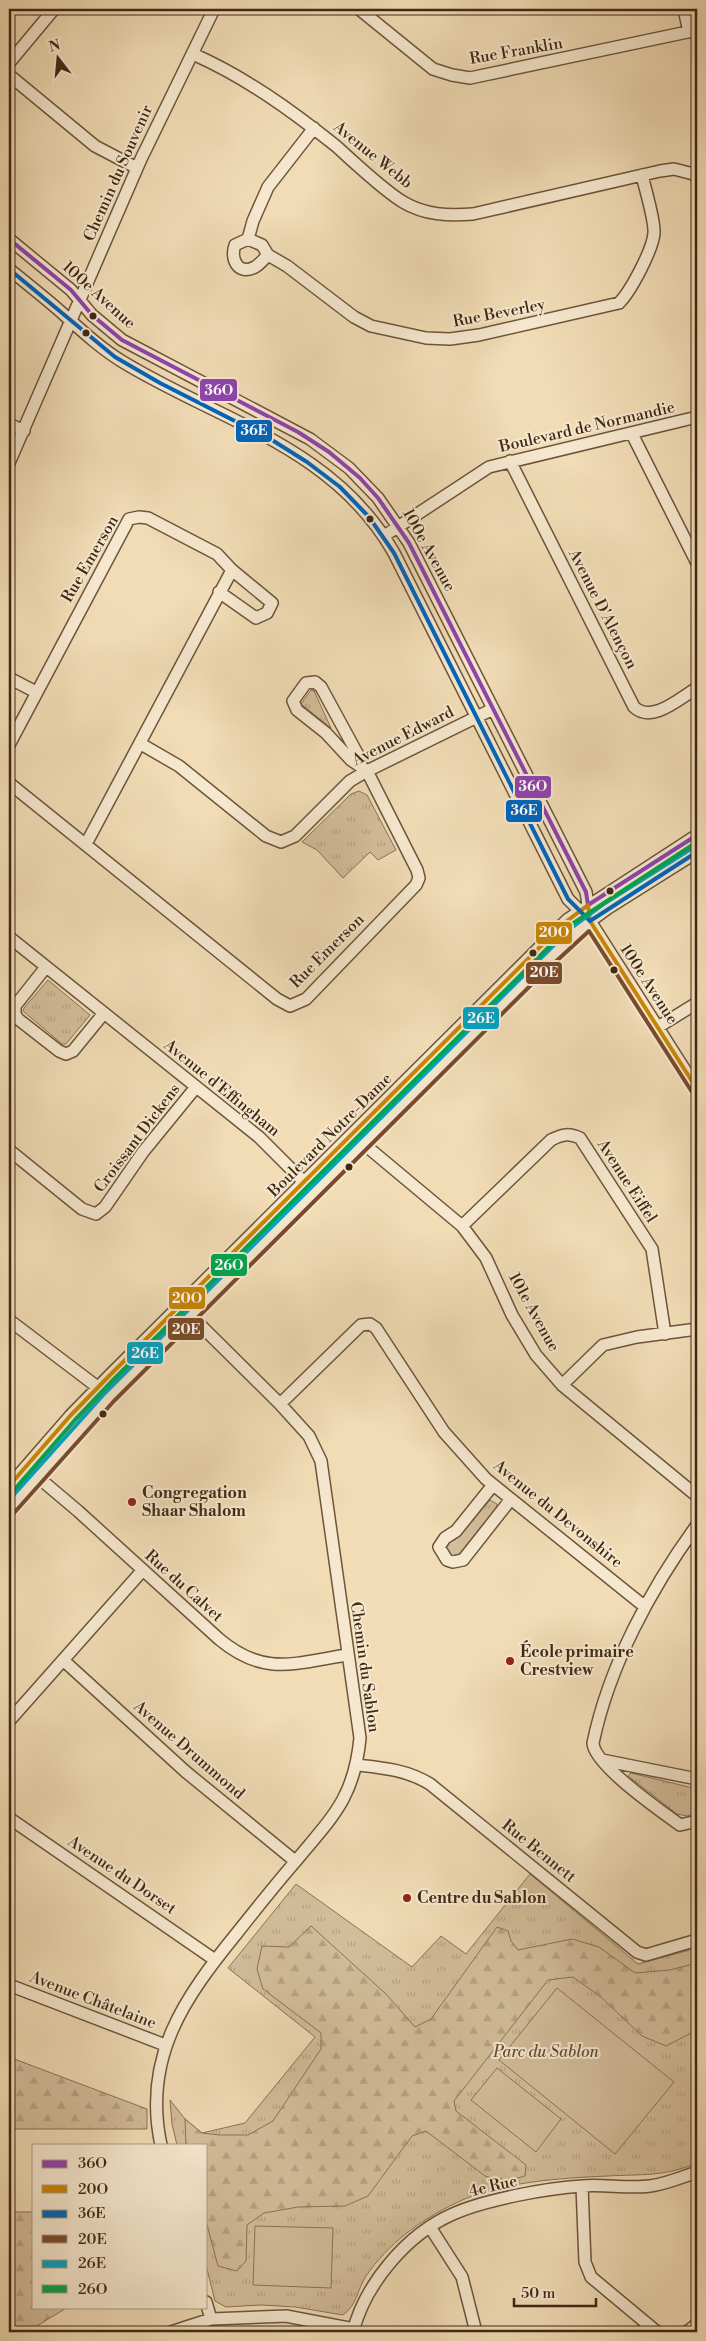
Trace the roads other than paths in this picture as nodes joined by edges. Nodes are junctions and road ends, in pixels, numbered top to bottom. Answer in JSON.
{"nodes":[{"id":1,"x":54,"y":9,"type":"edge"},
{"id":2,"x":214,"y":9,"type":"edge"},
{"id":3,"x":359,"y":9,"type":"edge"},
{"id":4,"x":684,"y":9,"type":"edge"},
{"id":5,"x":693,"y":31,"type":"edge"},
{"id":6,"x":192,"y":54,"type":"junction"},
{"id":7,"x":9,"y":63,"type":"edge"},
{"id":8,"x":9,"y":75,"type":"edge"},
{"id":9,"x":314,"y":128,"type":"junction"},
{"id":10,"x":137,"y":168,"type":"junction"},
{"id":11,"x":642,"y":175,"type":"junction"},
{"id":12,"x":697,"y":175,"type":"edge"},
{"id":13,"x":9,"y":239,"type":"edge"},
{"id":14,"x":248,"y":239,"type":"junction"},
{"id":15,"x":268,"y":255,"type":"junction"},
{"id":16,"x":9,"y":269,"type":"edge"},
{"id":17,"x":79,"y":300,"type":"junction"},
{"id":18,"x":70,"y":321,"type":"junction"},
{"id":19,"x":697,"y":417,"type":"edge"},
{"id":20,"x":9,"y":424,"type":"edge"},
{"id":21,"x":24,"y":431,"type":"junction"},
{"id":22,"x":632,"y":434,"type":"junction"},
{"id":23,"x":510,"y":461,"type":"junction"},
{"id":24,"x":9,"y":463,"type":"edge"},
{"id":25,"x":399,"y":526,"type":"junction"},
{"id":26,"x":384,"y":536,"type":"junction"},
{"id":27,"x":697,"y":563,"type":"edge"},
{"id":28,"x":232,"y":570,"type":"junction"},
{"id":29,"x":219,"y":592,"type":"junction"},
{"id":30,"x":9,"y":678,"type":"edge"},
{"id":31,"x":697,"y":688,"type":"edge"},
{"id":32,"x":36,"y":692,"type":"junction"},
{"id":33,"x":493,"y":708,"type":"junction"},
{"id":34,"x":476,"y":717,"type":"junction"},
{"id":35,"x":141,"y":744,"type":"junction"},
{"id":36,"x":9,"y":745,"type":"edge"},
{"id":37,"x":364,"y":768,"type":"junction"},
{"id":38,"x":9,"y":783,"type":"edge"},
{"id":39,"x":697,"y":835,"type":"edge"},
{"id":40,"x":86,"y":844,"type":"junction"},
{"id":41,"x":697,"y":852,"type":"edge"},
{"id":42,"x":583,"y":908,"type":"junction"},
{"id":43,"x":590,"y":921,"type":"junction"},
{"id":44,"x":9,"y":936,"type":"edge"},
{"id":45,"x":46,"y":966,"type":"junction"},
{"id":46,"x":697,"y":1003,"type":"edge"},
{"id":47,"x":104,"y":1013,"type":"junction"},
{"id":48,"x":658,"y":1027,"type":"junction"},
{"id":49,"x":196,"y":1087,"type":"junction"},
{"id":50,"x":697,"y":1090,"type":"edge"},
{"id":51,"x":354,"y":1134,"type":"junction"},
{"id":52,"x":364,"y":1144,"type":"junction"},
{"id":53,"x":9,"y":1150,"type":"edge"},
{"id":54,"x":304,"y":1183,"type":"junction"},
{"id":55,"x":314,"y":1193,"type":"junction"},
{"id":56,"x":462,"y":1226,"type":"junction"},
{"id":57,"x":181,"y":1306,"type":"junction"},
{"id":58,"x":192,"y":1316,"type":"junction"},
{"id":59,"x":9,"y":1320,"type":"edge"},
{"id":60,"x":697,"y":1329,"type":"edge"},
{"id":61,"x":666,"y":1334,"type":"junction"},
{"id":62,"x":562,"y":1385,"type":"junction"},
{"id":63,"x":99,"y":1388,"type":"junction"},
{"id":64,"x":109,"y":1397,"type":"junction"},
{"id":65,"x":280,"y":1404,"type":"junction"},
{"id":66,"x":26,"y":1467,"type":"junction"},
{"id":67,"x":37,"y":1477,"type":"junction"},
{"id":68,"x":493,"y":1485,"type":"junction"},
{"id":69,"x":9,"y":1486,"type":"edge"},
{"id":70,"x":697,"y":1496,"type":"edge"},
{"id":71,"x":511,"y":1499,"type":"junction"},
{"id":72,"x":9,"y":1509,"type":"edge"},
{"id":73,"x":697,"y":1526,"type":"edge"},
{"id":74,"x":142,"y":1571,"type":"junction"},
{"id":75,"x":644,"y":1606,"type":"junction"},
{"id":76,"x":347,"y":1655,"type":"junction"},
{"id":77,"x":63,"y":1660,"type":"junction"},
{"id":78,"x":9,"y":1721,"type":"edge"},
{"id":79,"x":600,"y":1760,"type":"junction"},
{"id":80,"x":357,"y":1765,"type":"junction"},
{"id":81,"x":697,"y":1779,"type":"edge"},
{"id":82,"x":9,"y":1818,"type":"edge"},
{"id":83,"x":697,"y":1821,"type":"edge"},
{"id":84,"x":295,"y":1861,"type":"junction"},
{"id":85,"x":697,"y":1940,"type":"edge"},
{"id":86,"x":215,"y":1960,"type":"junction"},
{"id":87,"x":9,"y":1985,"type":"edge"},
{"id":88,"x":165,"y":2045,"type":"junction"},
{"id":89,"x":161,"y":2144,"type":"edge"},
{"id":90,"x":697,"y":2172,"type":"edge"},
{"id":91,"x":582,"y":2186,"type":"junction"},
{"id":92,"x":430,"y":2227,"type":"junction"},
{"id":93,"x":208,"y":2308,"type":"edge"},
{"id":94,"x":211,"y":2319,"type":"junction"},
{"id":95,"x":697,"y":2324,"type":"edge"},
{"id":96,"x":353,"y":2331,"type":"edge"},
{"id":97,"x":171,"y":2332,"type":"edge"},
{"id":98,"x":476,"y":2332,"type":"edge"},
{"id":99,"x":657,"y":2332,"type":"edge"},
{"id":100,"x":687,"y":2332,"type":"edge"}],
"edges":[{"from":1,"to":7,"type":"street"},
{"from":2,"to":6,"type":"street","name":"Chemin du Souvenir"},
{"from":3,"to":5,"type":"street","name":"Rue Franklin"},
{"from":4,"to":5,"type":"street"},
{"from":6,"to":9,"type":"street","name":"Avenue Webb"},
{"from":6,"to":10,"type":"street","name":"Chemin du Souvenir"},
{"from":8,"to":10,"type":"street"},
{"from":9,"to":11,"type":"street","name":"Avenue Webb"},
{"from":9,"to":14,"type":"street"},
{"from":10,"to":17,"type":"street","name":"Chemin du Souvenir"},
{"from":11,"to":12,"type":"street","name":"Avenue Webb"},
{"from":11,"to":15,"type":"street","name":"Rue Beverley"},
{"from":13,"to":17,"type":"street","name":"100e Avenue"},
{"from":14,"to":15,"type":"street","name":"Rue Beverley"},
{"from":14,"to":15,"type":"street"},
{"from":16,"to":18,"type":"street","name":"100e Avenue"},
{"from":17,"to":18,"type":"street","name":"Chemin du Souvenir"},
{"from":17,"to":25,"type":"street","name":"100e Avenue"},
{"from":18,"to":21,"type":"street","name":"Chemin du Souvenir"},
{"from":18,"to":26,"type":"street","name":"100e Avenue"},
{"from":19,"to":22,"type":"street","name":"Boulevard de Normandie"},
{"from":20,"to":21,"type":"street"},
{"from":21,"to":24,"type":"street","name":"Chemin du Souvenir"},
{"from":22,"to":23,"type":"street","name":"Boulevard de Normandie"},
{"from":22,"to":27,"type":"street"},
{"from":23,"to":25,"type":"street","name":"Boulevard de Normandie"},
{"from":23,"to":31,"type":"street","name":"Avenue D'Alençon"},
{"from":25,"to":26,"type":"street","name":"Boulevard de Normandie"},
{"from":25,"to":33,"type":"street","name":"100e Avenue"},
{"from":26,"to":34,"type":"street","name":"100e Avenue"},
{"from":28,"to":29,"type":"street"},
{"from":28,"to":29,"type":"street","name":"Rue Emerson"},
{"from":28,"to":32,"type":"street","name":"Rue Emerson"},
{"from":29,"to":35,"type":"street"},
{"from":30,"to":32,"type":"street"},
{"from":32,"to":36,"type":"street","name":"Rue Emerson"},
{"from":33,"to":34,"type":"street","name":"Avenue Edward"},
{"from":33,"to":42,"type":"street","name":"100e Avenue"},
{"from":34,"to":37,"type":"street","name":"Avenue Edward"},
{"from":34,"to":42,"type":"street","name":"100e Avenue"},
{"from":35,"to":37,"type":"street","name":"Avenue Edward"},
{"from":35,"to":40,"type":"street"},
{"from":37,"to":37,"type":"street"},
{"from":37,"to":40,"type":"street","name":"Rue Emerson"},
{"from":38,"to":40,"type":"street","name":"Rue Emerson"},
{"from":39,"to":42,"type":"street","name":"Boulevard Notre-Dame"},
{"from":41,"to":43,"type":"street","name":"Boulevard Notre-Dame"},
{"from":42,"to":43,"type":"street","name":"100e Avenue"},
{"from":42,"to":51,"type":"street","name":"Boulevard Notre-Dame"},
{"from":43,"to":48,"type":"street","name":"100e Avenue"},
{"from":43,"to":52,"type":"street","name":"Boulevard Notre-Dame"},
{"from":44,"to":45,"type":"street","name":"Avenue d'Effingham"},
{"from":45,"to":47,"type":"street","name":"Avenue d'Effingham"},
{"from":45,"to":47,"type":"street"},
{"from":46,"to":48,"type":"street"},
{"from":47,"to":49,"type":"street","name":"Avenue d'Effingham"},
{"from":48,"to":50,"type":"street","name":"100e Avenue"},
{"from":49,"to":53,"type":"street","name":"Croissant Dickens"},
{"from":49,"to":54,"type":"street","name":"Avenue d'Effingham"},
{"from":51,"to":52,"type":"street","name":"101e Avenue"},
{"from":51,"to":54,"type":"street","name":"Boulevard Notre-Dame"},
{"from":52,"to":55,"type":"street","name":"Boulevard Notre-Dame"},
{"from":52,"to":56,"type":"street","name":"101e Avenue"},
{"from":54,"to":55,"type":"street","name":"Avenue d'Effingham"},
{"from":54,"to":57,"type":"street","name":"Boulevard Notre-Dame"},
{"from":55,"to":58,"type":"street","name":"Boulevard Notre-Dame"},
{"from":56,"to":61,"type":"street","name":"Avenue Eiffel"},
{"from":56,"to":62,"type":"street","name":"101e Avenue"},
{"from":57,"to":58,"type":"street","name":"Chemin du Sablon"},
{"from":57,"to":63,"type":"street","name":"Boulevard Notre-Dame"},
{"from":58,"to":64,"type":"street","name":"Boulevard Notre-Dame"},
{"from":58,"to":65,"type":"street","name":"Chemin du Sablon"},
{"from":59,"to":63,"type":"street"},
{"from":60,"to":61,"type":"street"},
{"from":61,"to":62,"type":"street"},
{"from":62,"to":70,"type":"street","name":"101e Avenue"},
{"from":63,"to":64,"type":"street"},
{"from":63,"to":66,"type":"street","name":"Boulevard Notre-Dame"},
{"from":64,"to":67,"type":"street","name":"Boulevard Notre-Dame"},
{"from":65,"to":68,"type":"street","name":"Avenue du Devonshire"},
{"from":65,"to":76,"type":"street","name":"Chemin du Sablon"},
{"from":66,"to":67,"type":"street","name":"Rue du Calvet"},
{"from":66,"to":69,"type":"street","name":"Boulevard Notre-Dame"},
{"from":67,"to":72,"type":"street","name":"Boulevard Notre-Dame"},
{"from":67,"to":74,"type":"street","name":"Rue du Calvet"},
{"from":68,"to":71,"type":"street","name":"Avenue du Devonshire"},
{"from":68,"to":71,"type":"street"},
{"from":71,"to":75,"type":"street","name":"Avenue du Devonshire"},
{"from":73,"to":75,"type":"street"},
{"from":74,"to":76,"type":"street","name":"Rue du Calvet"},
{"from":74,"to":77,"type":"street"},
{"from":75,"to":79,"type":"street"},
{"from":76,"to":80,"type":"street","name":"Chemin du Sablon"},
{"from":77,"to":78,"type":"street"},
{"from":77,"to":84,"type":"street","name":"Avenue Drummond"},
{"from":79,"to":81,"type":"street"},
{"from":79,"to":83,"type":"street"},
{"from":80,"to":84,"type":"street","name":"Chemin du Sablon"},
{"from":80,"to":85,"type":"street","name":"Rue Bennett"},
{"from":82,"to":86,"type":"street","name":"Avenue du Dorset"},
{"from":84,"to":86,"type":"street","name":"Chemin du Sablon"},
{"from":86,"to":88,"type":"street","name":"Chemin du Sablon"},
{"from":87,"to":88,"type":"street","name":"Avenue Châtelaine"},
{"from":88,"to":89,"type":"street","name":"Chemin du Sablon"},
{"from":90,"to":91,"type":"street","name":"4e Rue"},
{"from":91,"to":92,"type":"street","name":"4e Rue"},
{"from":91,"to":99,"type":"street"},
{"from":92,"to":96,"type":"street","name":"4e Rue"},
{"from":92,"to":98,"type":"street"},
{"from":93,"to":94,"type":"street"},
{"from":94,"to":96,"type":"street"},
{"from":94,"to":97,"type":"street"},
{"from":95,"to":100,"type":"street"}]}
